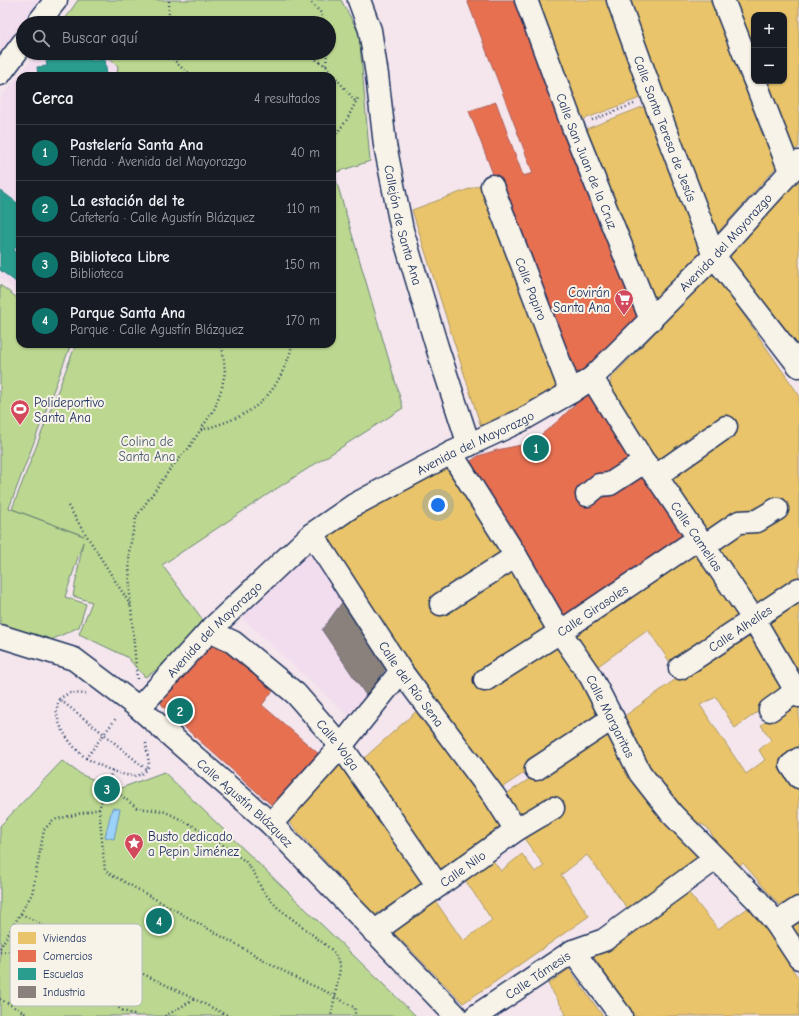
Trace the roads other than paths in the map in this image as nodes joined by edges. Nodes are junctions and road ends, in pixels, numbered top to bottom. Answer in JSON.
{"nodes":[{"id":1,"x":56,"y":0,"type":"edge"},
{"id":2,"x":359,"y":0,"type":"edge"},
{"id":3,"x":526,"y":0,"type":"edge"},
{"id":4,"x":618,"y":0,"type":"edge"},
{"id":5,"x":723,"y":0,"type":"edge"},
{"id":6,"x":43,"y":16,"type":"edge"},
{"id":7,"x":16,"y":52,"type":"edge"},
{"id":8,"x":751,"y":72,"type":"edge"},
{"id":9,"x":0,"y":74,"type":"edge"},
{"id":10,"x":756,"y":84,"type":"edge"},
{"id":11,"x":795,"y":166,"type":"edge"},
{"id":12,"x":492,"y":186,"type":"dead end"},
{"id":13,"x":714,"y":256,"type":"junction"},
{"id":14,"x":651,"y":320,"type":"junction"},
{"id":15,"x":799,"y":366,"type":"edge"},
{"id":16,"x":592,"y":378,"type":"junction"},
{"id":17,"x":571,"y":392,"type":"junction"},
{"id":18,"x":726,"y":427,"type":"dead end"},
{"id":19,"x":460,"y":449,"type":"junction"},
{"id":20,"x":650,"y":469,"type":"junction"},
{"id":21,"x":587,"y":496,"type":"dead end"},
{"id":22,"x":777,"y":509,"type":"dead end"},
{"id":23,"x":312,"y":534,"type":"junction"},
{"id":24,"x":702,"y":542,"type":"junction"},
{"id":25,"x":516,"y":556,"type":"junction"},
{"id":26,"x":799,"y":588,"type":"edge"},
{"id":27,"x":441,"y":604,"type":"dead end"},
{"id":28,"x":753,"y":618,"type":"junction"},
{"id":29,"x":209,"y":631,"type":"junction"},
{"id":30,"x":560,"y":632,"type":"junction"},
{"id":31,"x":0,"y":636,"type":"edge"},
{"id":32,"x":680,"y":668,"type":"dead end"},
{"id":33,"x":401,"y":670,"type":"junction"},
{"id":34,"x":485,"y":680,"type":"dead end"},
{"id":35,"x":798,"y":692,"type":"edge"},
{"id":36,"x":134,"y":704,"type":"junction"},
{"id":37,"x":770,"y":710,"type":"dead end"},
{"id":38,"x":613,"y":718,"type":"junction"},
{"id":39,"x":341,"y":746,"type":"junction"},
{"id":40,"x":799,"y":759,"type":"edge"},
{"id":41,"x":536,"y":769,"type":"dead end"},
{"id":42,"x":799,"y":777,"type":"edge"},
{"id":43,"x":553,"y":808,"type":"dead end"},
{"id":44,"x":270,"y":824,"type":"junction"},
{"id":45,"x":516,"y":830,"type":"junction"},
{"id":46,"x":715,"y":859,"type":"junction"},
{"id":47,"x":438,"y":886,"type":"junction"},
{"id":48,"x":799,"y":908,"type":"edge"},
{"id":49,"x":776,"y":924,"type":"junction"},
{"id":50,"x":374,"y":932,"type":"junction"},
{"id":51,"x":573,"y":951,"type":"junction"},
{"id":52,"x":799,"y":958,"type":"edge"},
{"id":53,"x":456,"y":1016,"type":"edge"},
{"id":54,"x":476,"y":1016,"type":"edge"},
{"id":55,"x":620,"y":1016,"type":"edge"}],
"edges":[{"from":1,"to":6,"type":"street"},
{"from":2,"to":19,"type":"street","name":"Callejón de Santa Ana"},
{"from":3,"to":14,"type":"street","name":"Calle San Juan de la Cruz"},
{"from":4,"to":13,"type":"street","name":"Calle Santa Teresa de Jesús"},
{"from":5,"to":8,"type":"street"},
{"from":7,"to":9,"type":"street"},
{"from":10,"to":11,"type":"street"},
{"from":11,"to":13,"type":"street","name":"Avenida del Mayorazgo"},
{"from":12,"to":17,"type":"street","name":"Calle Papiro"},
{"from":13,"to":14,"type":"street","name":"Avenida del Mayorazgo"},
{"from":13,"to":15,"type":"street","name":"Calle Santa Teresa de Jesús"},
{"from":14,"to":16,"type":"street","name":"Avenida del Mayorazgo"},
{"from":16,"to":17,"type":"street","name":"Avenida del Mayorazgo"},
{"from":16,"to":20,"type":"street","name":"Calle Camelias"},
{"from":17,"to":19,"type":"street","name":"Avenida del Mayorazgo"},
{"from":18,"to":20,"type":"street"},
{"from":19,"to":23,"type":"street","name":"Avenida del Mayorazgo"},
{"from":19,"to":25,"type":"street","name":"Calle Margaritas"},
{"from":20,"to":21,"type":"street"},
{"from":20,"to":24,"type":"street","name":"Calle Camelias"},
{"from":22,"to":24,"type":"street","name":"Calle Girasoles"},
{"from":23,"to":29,"type":"street","name":"Avenida del Mayorazgo"},
{"from":23,"to":33,"type":"street","name":"Calle del Río Sena"},
{"from":24,"to":28,"type":"street","name":"Calle Camelias"},
{"from":24,"to":30,"type":"street","name":"Calle Girasoles"},
{"from":25,"to":27,"type":"street"},
{"from":25,"to":30,"type":"street","name":"Calle Margaritas"},
{"from":26,"to":28,"type":"street","name":"Calle Alhelíes"},
{"from":28,"to":32,"type":"street","name":"Calle Alhelíes"},
{"from":28,"to":35,"type":"street","name":"Calle Camelias"},
{"from":29,"to":36,"type":"street","name":"Avenida del Mayorazgo"},
{"from":29,"to":39,"type":"street","name":"Calle Volga"},
{"from":30,"to":34,"type":"street","name":"Calle Girasoles"},
{"from":30,"to":38,"type":"street","name":"Calle Margaritas"},
{"from":31,"to":36,"type":"street","name":"Calle Agustín Blázquez"},
{"from":33,"to":39,"type":"street"},
{"from":33,"to":45,"type":"street","name":"Calle del Río Sena"},
{"from":35,"to":37,"type":"street"},
{"from":36,"to":44,"type":"street","name":"Calle Agustín Blázquez"},
{"from":38,"to":41,"type":"street"},
{"from":38,"to":46,"type":"street","name":"Calle Margaritas"},
{"from":39,"to":44,"type":"street"},
{"from":39,"to":47,"type":"street","name":"Calle Volga"},
{"from":40,"to":42,"type":"street"},
{"from":43,"to":45,"type":"street","name":"Calle Nilo"},
{"from":44,"to":50,"type":"street","name":"Calle Agustín Blázquez"},
{"from":45,"to":47,"type":"street","name":"Calle Nilo"},
{"from":46,"to":49,"type":"street","name":"Calle Margaritas"},
{"from":46,"to":51,"type":"street","name":"Calle Támesis"},
{"from":47,"to":50,"type":"street","name":"Calle Nilo"},
{"from":48,"to":49,"type":"street"},
{"from":49,"to":52,"type":"street","name":"Calle Margaritas"},
{"from":50,"to":53,"type":"street","name":"Calle Agustín Blázquez"},
{"from":51,"to":54,"type":"street","name":"Calle Támesis"},
{"from":51,"to":55,"type":"street"}]}
